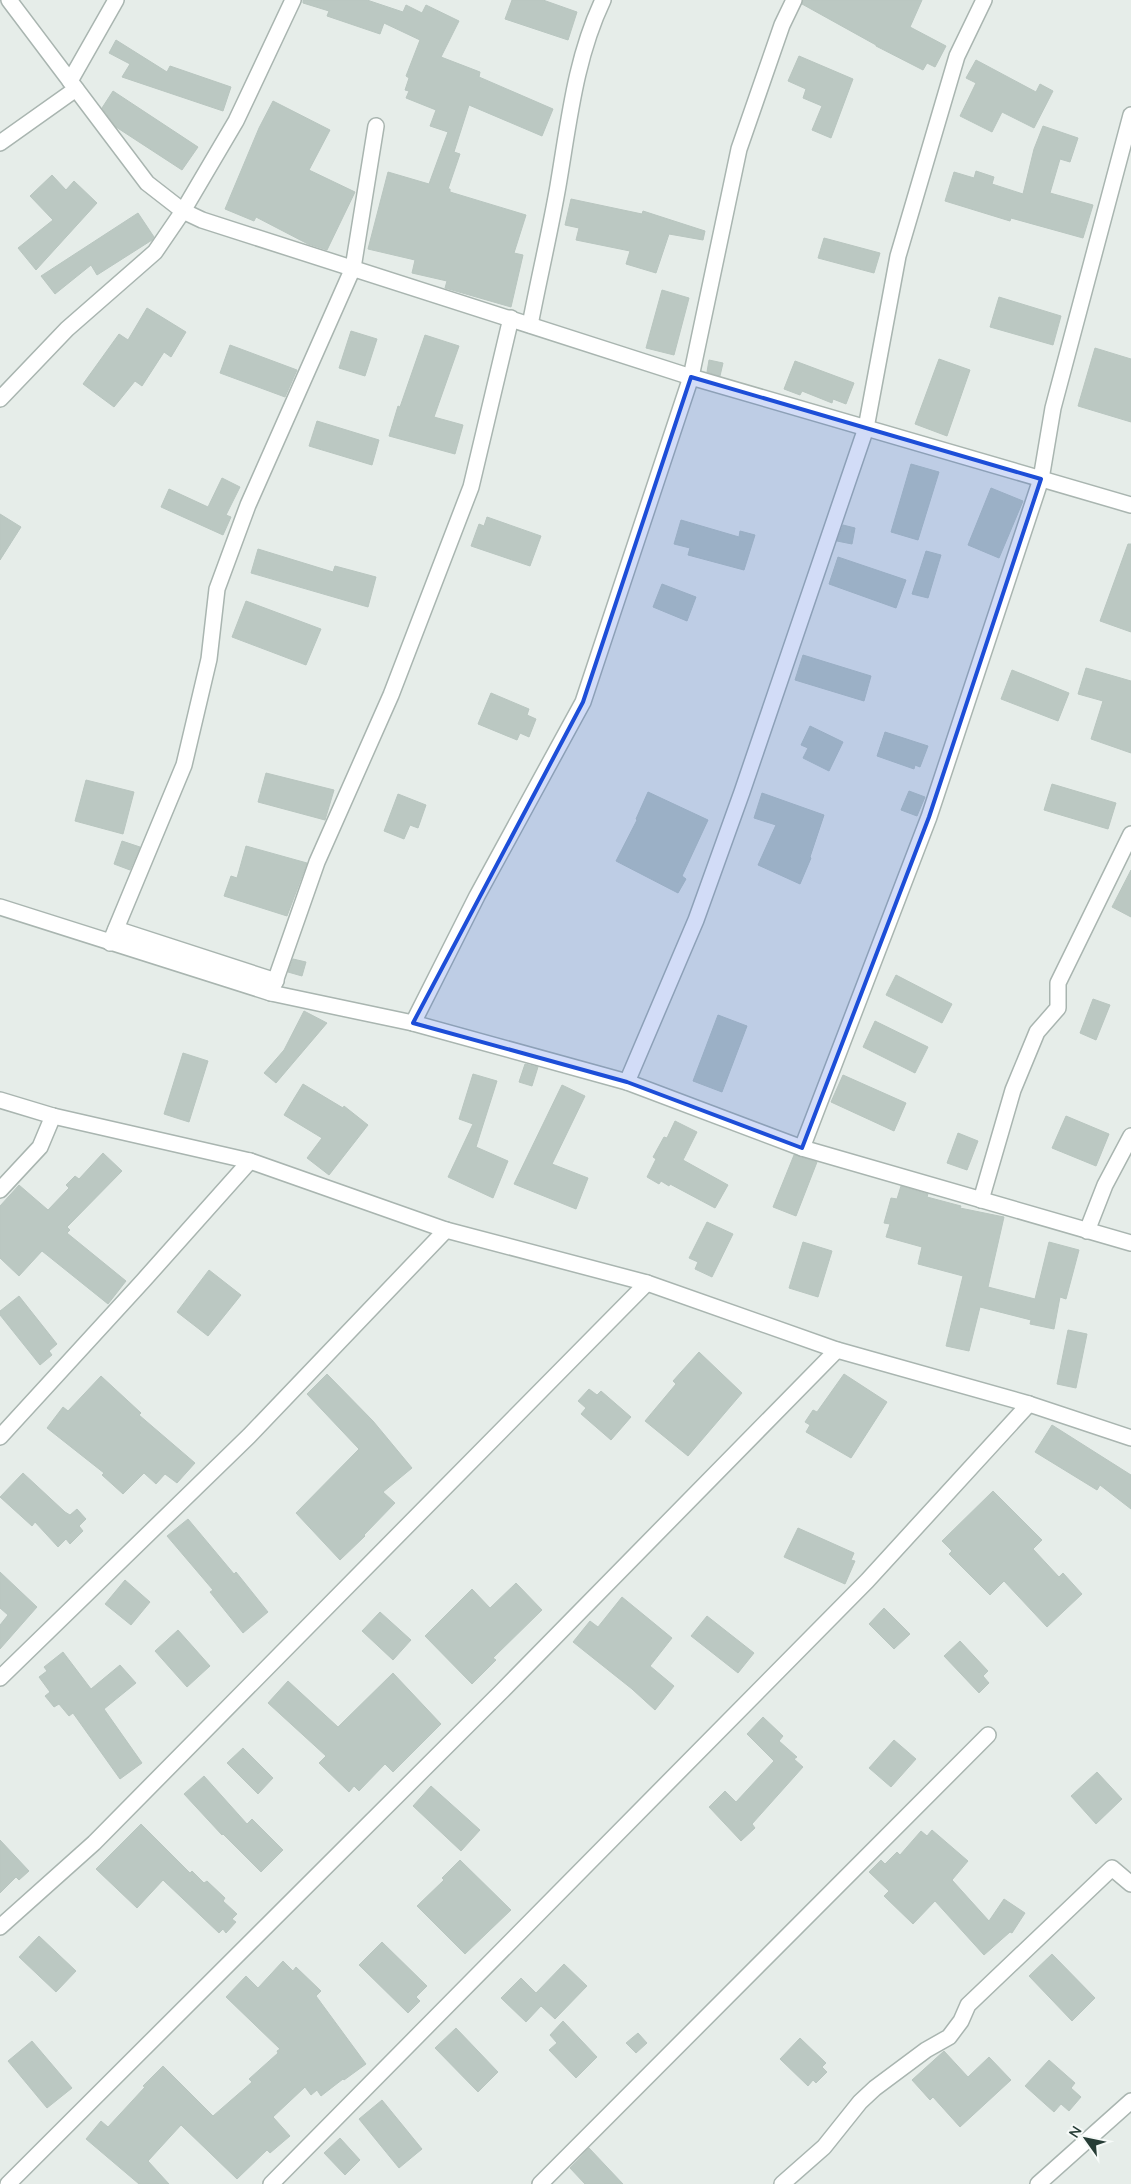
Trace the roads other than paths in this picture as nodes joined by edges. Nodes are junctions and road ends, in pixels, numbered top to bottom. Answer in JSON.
{"nodes":[{"id":1,"x":9,"y":0,"type":"edge"},
{"id":2,"x":116,"y":0,"type":"edge"},
{"id":3,"x":293,"y":0,"type":"edge"},
{"id":4,"x":603,"y":0,"type":"edge"},
{"id":5,"x":794,"y":0,"type":"edge"},
{"id":6,"x":984,"y":0,"type":"edge"},
{"id":7,"x":73,"y":85,"type":"junction"},
{"id":8,"x":1131,"y":115,"type":"edge"},
{"id":9,"x":376,"y":126,"type":"dead end"},
{"id":10,"x":0,"y":143,"type":"edge"},
{"id":11,"x":183,"y":210,"type":"junction"},
{"id":12,"x":353,"y":268,"type":"junction"},
{"id":13,"x":511,"y":318,"type":"junction"},
{"id":14,"x":530,"y":325,"type":"junction"},
{"id":15,"x":691,"y":377,"type":"junction"},
{"id":16,"x":0,"y":399,"type":"edge"},
{"id":17,"x":866,"y":428,"type":"junction"},
{"id":18,"x":1041,"y":479,"type":"junction"},
{"id":19,"x":1131,"y":505,"type":"edge"},
{"id":20,"x":1131,"y":834,"type":"edge"},
{"id":21,"x":0,"y":907,"type":"edge"},
{"id":22,"x":116,"y":929,"type":"junction"},
{"id":23,"x":110,"y":943,"type":"junction"},
{"id":24,"x":273,"y":987,"type":"junction"},
{"id":25,"x":413,"y":1023,"type":"junction"},
{"id":26,"x":627,"y":1082,"type":"junction"},
{"id":27,"x":0,"y":1100,"type":"edge"},
{"id":28,"x":53,"y":1116,"type":"junction"},
{"id":29,"x":1131,"y":1136,"type":"edge"},
{"id":30,"x":802,"y":1148,"type":"junction"},
{"id":31,"x":250,"y":1161,"type":"junction"},
{"id":32,"x":0,"y":1190,"type":"edge"},
{"id":33,"x":981,"y":1200,"type":"junction"},
{"id":34,"x":446,"y":1230,"type":"junction"},
{"id":35,"x":1087,"y":1231,"type":"junction"},
{"id":36,"x":1131,"y":1243,"type":"edge"},
{"id":37,"x":647,"y":1283,"type":"junction"},
{"id":38,"x":838,"y":1350,"type":"junction"},
{"id":39,"x":1029,"y":1404,"type":"junction"},
{"id":40,"x":0,"y":1437,"type":"edge"},
{"id":41,"x":1131,"y":1438,"type":"edge"},
{"id":42,"x":0,"y":1678,"type":"edge"},
{"id":43,"x":988,"y":1735,"type":"dead end"},
{"id":44,"x":1131,"y":1884,"type":"edge"},
{"id":45,"x":0,"y":1927,"type":"edge"},
{"id":46,"x":1131,"y":2101,"type":"edge"},
{"id":47,"x":8,"y":2184,"type":"edge"},
{"id":48,"x":271,"y":2184,"type":"edge"},
{"id":49,"x":540,"y":2184,"type":"edge"},
{"id":50,"x":782,"y":2184,"type":"edge"},
{"id":51,"x":1038,"y":2184,"type":"edge"}],
"edges":[{"from":1,"to":7,"type":"street"},
{"from":2,"to":7,"type":"street"},
{"from":3,"to":11,"type":"street"},
{"from":4,"to":14,"type":"street"},
{"from":5,"to":15,"type":"street"},
{"from":6,"to":17,"type":"street"},
{"from":7,"to":10,"type":"street"},
{"from":7,"to":11,"type":"street"},
{"from":8,"to":18,"type":"street"},
{"from":9,"to":12,"type":"street"},
{"from":11,"to":12,"type":"street"},
{"from":11,"to":16,"type":"street"},
{"from":12,"to":13,"type":"street"},
{"from":12,"to":22,"type":"street"},
{"from":13,"to":14,"type":"street"},
{"from":13,"to":24,"type":"street"},
{"from":14,"to":15,"type":"street"},
{"from":15,"to":17,"type":"street"},
{"from":15,"to":25,"type":"street"},
{"from":17,"to":18,"type":"street"},
{"from":17,"to":26,"type":"street"},
{"from":18,"to":19,"type":"street"},
{"from":18,"to":30,"type":"street"},
{"from":20,"to":33,"type":"street"},
{"from":21,"to":23,"type":"street"},
{"from":22,"to":23,"type":"street"},
{"from":22,"to":24,"type":"street"},
{"from":23,"to":24,"type":"street"},
{"from":24,"to":25,"type":"street"},
{"from":25,"to":26,"type":"street"},
{"from":26,"to":30,"type":"street"},
{"from":27,"to":28,"type":"street"},
{"from":28,"to":31,"type":"street"},
{"from":28,"to":32,"type":"street"},
{"from":29,"to":35,"type":"street"},
{"from":30,"to":33,"type":"street"},
{"from":31,"to":34,"type":"street"},
{"from":31,"to":40,"type":"street"},
{"from":33,"to":35,"type":"street"},
{"from":34,"to":37,"type":"street"},
{"from":34,"to":42,"type":"street"},
{"from":35,"to":36,"type":"street"},
{"from":37,"to":38,"type":"street"},
{"from":37,"to":45,"type":"street"},
{"from":38,"to":39,"type":"street"},
{"from":38,"to":47,"type":"street"},
{"from":39,"to":41,"type":"street"},
{"from":39,"to":48,"type":"street"},
{"from":43,"to":49,"type":"street"},
{"from":44,"to":50,"type":"street"},
{"from":46,"to":51,"type":"street"}]}
